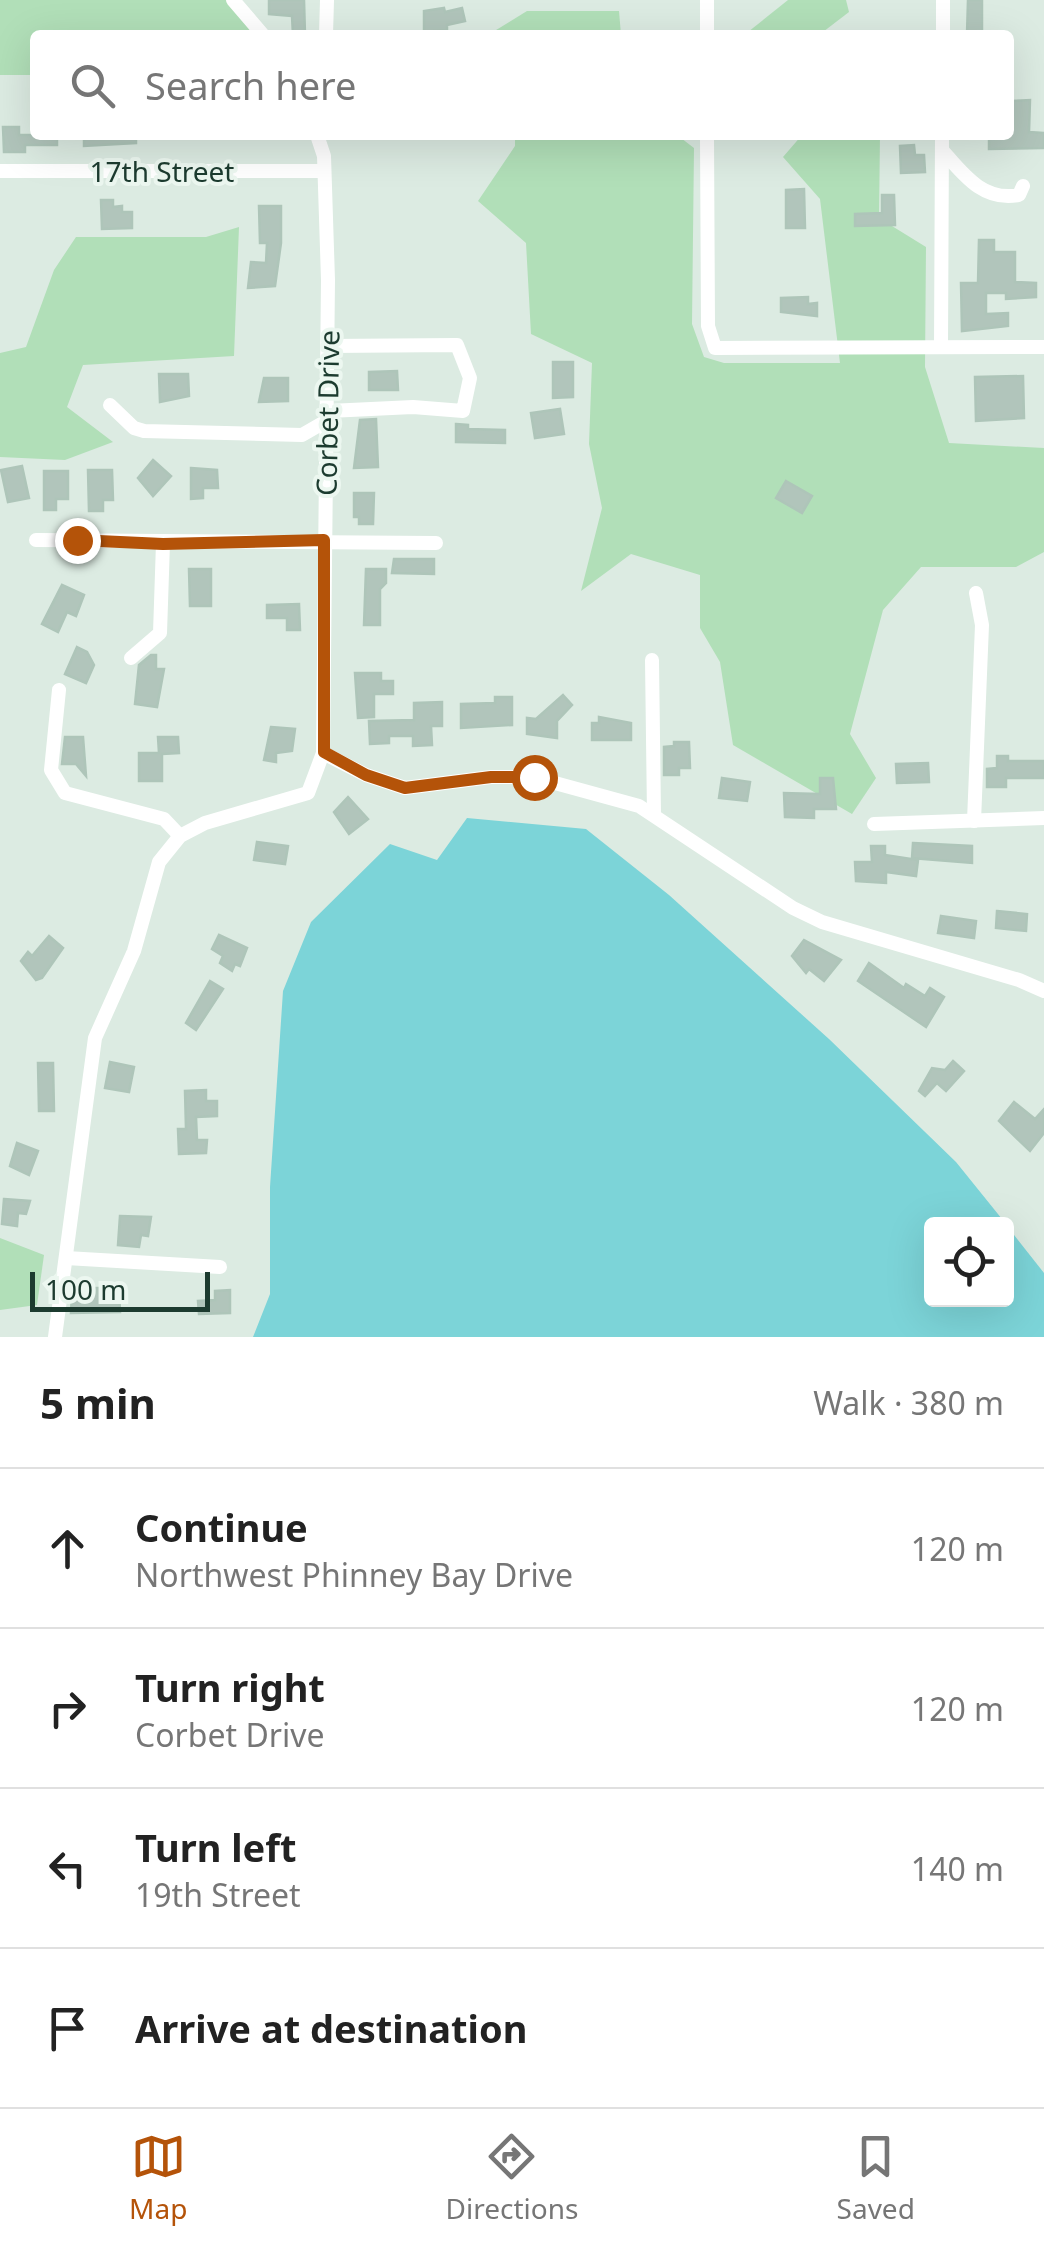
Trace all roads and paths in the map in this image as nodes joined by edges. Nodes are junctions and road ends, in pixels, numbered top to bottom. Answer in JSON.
{"nodes":[{"id":1,"x":233,"y":0,"type":"edge"},
{"id":2,"x":327,"y":0,"type":"edge"},
{"id":3,"x":707,"y":0,"type":"edge"},
{"id":4,"x":943,"y":0,"type":"edge"},
{"id":5,"x":258,"y":30,"type":"edge"},
{"id":6,"x":326,"y":30,"type":"edge"},
{"id":7,"x":707,"y":30,"type":"edge"},
{"id":8,"x":943,"y":30,"type":"edge"},
{"id":9,"x":319,"y":140,"type":"edge"},
{"id":10,"x":707,"y":140,"type":"edge"},
{"id":11,"x":942,"y":143,"type":"edge"},
{"id":12,"x":0,"y":171,"type":"edge"},
{"id":13,"x":324,"y":171,"type":"junction"},
{"id":14,"x":1022,"y":186,"type":"dead end"},
{"id":15,"x":328,"y":346,"type":"junction"},
{"id":16,"x":942,"y":347,"type":"junction"},
{"id":17,"x":1044,"y":347,"type":"edge"},
{"id":18,"x":110,"y":404,"type":"dead end"},
{"id":19,"x":329,"y":416,"type":"junction"},
{"id":20,"x":36,"y":540,"type":"dead end"},
{"id":21,"x":324,"y":540,"type":"junction"},
{"id":22,"x":436,"y":543,"type":"dead end"},
{"id":23,"x":163,"y":544,"type":"junction"},
{"id":24,"x":976,"y":593,"type":"dead end"},
{"id":25,"x":132,"y":658,"type":"dead end"},
{"id":26,"x":652,"y":660,"type":"dead end"},
{"id":27,"x":59,"y":690,"type":"dead end"},
{"id":28,"x":324,"y":752,"type":"junction"},
{"id":29,"x":178,"y":806,"type":"dead end"},
{"id":30,"x":654,"y":815,"type":"junction"},
{"id":31,"x":1044,"y":818,"type":"edge"},
{"id":32,"x":164,"y":819,"type":"junction"},
{"id":33,"x":974,"y":822,"type":"junction"},
{"id":34,"x":874,"y":824,"type":"dead end"},
{"id":35,"x":180,"y":836,"type":"junction"},
{"id":36,"x":1044,"y":992,"type":"edge"},
{"id":37,"x":66,"y":1258,"type":"junction"},
{"id":38,"x":220,"y":1267,"type":"dead end"},
{"id":39,"x":55,"y":1337,"type":"edge"}],
"edges":[{"from":1,"to":5,"type":"street"},
{"from":2,"to":6,"type":"street"},
{"from":3,"to":7,"type":"street"},
{"from":4,"to":8,"type":"street"},
{"from":9,"to":13,"type":"street","name":"Corbet Drive"},
{"from":10,"to":16,"type":"street"},
{"from":11,"to":14,"type":"street"},
{"from":11,"to":16,"type":"street"},
{"from":12,"to":13,"type":"street","name":"17th Street"},
{"from":13,"to":15,"type":"street","name":"Corbet Drive"},
{"from":15,"to":19,"type":"street","name":"Corbet Drive"},
{"from":15,"to":19,"type":"street"},
{"from":16,"to":17,"type":"street"},
{"from":18,"to":19,"type":"street"},
{"from":19,"to":21,"type":"street","name":"Corbet Drive"},
{"from":20,"to":23,"type":"street"},
{"from":21,"to":22,"type":"street"},
{"from":21,"to":23,"type":"street"},
{"from":21,"to":28,"type":"street","name":"Corbet Drive"},
{"from":23,"to":25,"type":"street"},
{"from":24,"to":33,"type":"street"},
{"from":26,"to":30,"type":"street"},
{"from":27,"to":32,"type":"street"},
{"from":28,"to":30,"type":"street"},
{"from":28,"to":35,"type":"street"},
{"from":29,"to":32,"type":"street"},
{"from":30,"to":36,"type":"street"},
{"from":31,"to":33,"type":"street"},
{"from":32,"to":35,"type":"street"},
{"from":33,"to":34,"type":"street"},
{"from":35,"to":37,"type":"street"},
{"from":37,"to":38,"type":"street"},
{"from":37,"to":39,"type":"street"}]}
